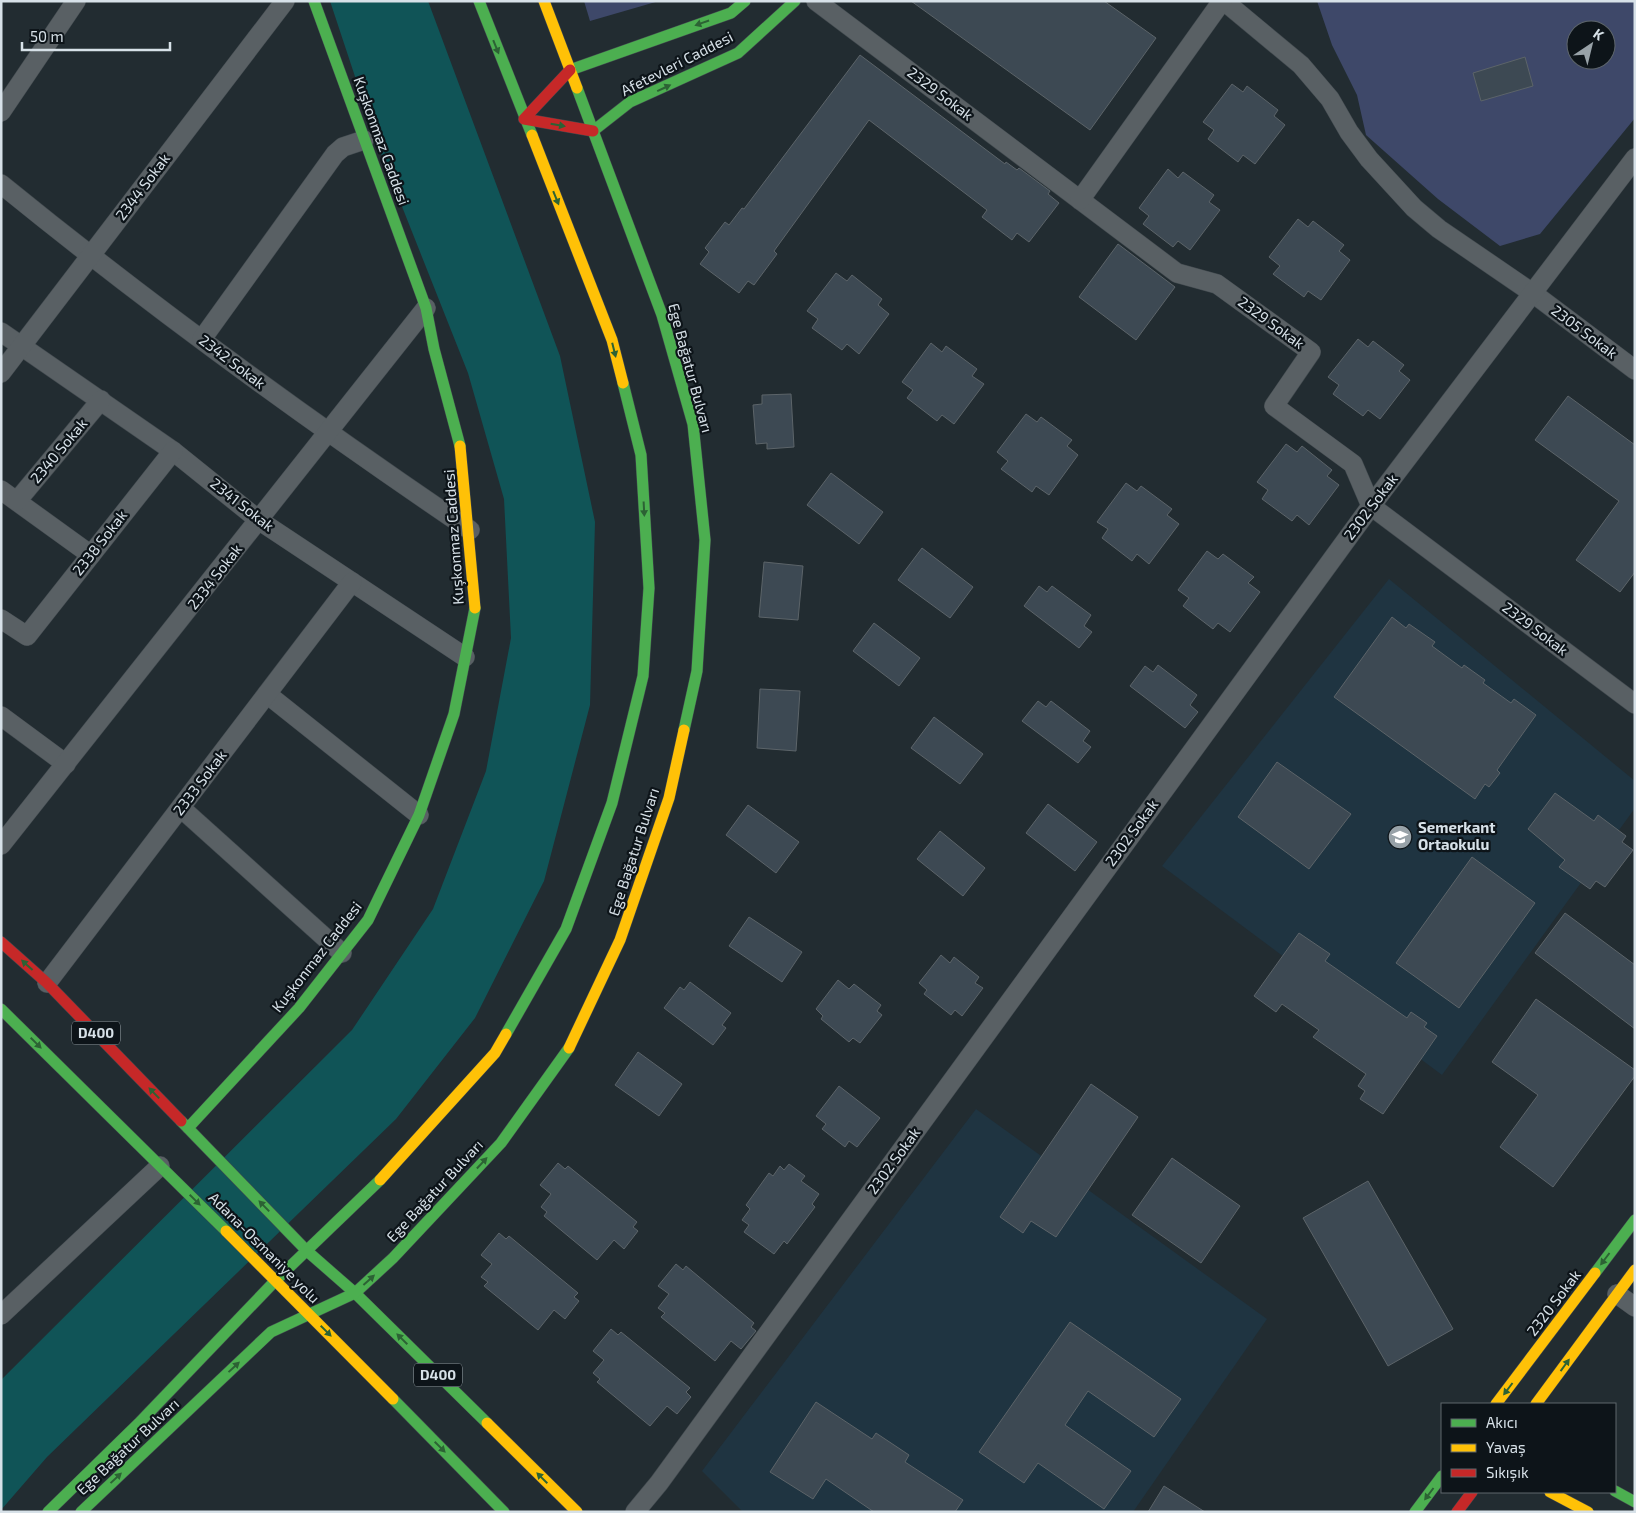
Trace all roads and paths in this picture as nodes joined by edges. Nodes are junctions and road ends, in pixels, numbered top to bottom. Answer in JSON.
{"nodes":[{"id":1,"x":76,"y":1,"type":"edge"},
{"id":2,"x":285,"y":1,"type":"edge"},
{"id":3,"x":314,"y":1,"type":"edge"},
{"id":4,"x":479,"y":1,"type":"edge"},
{"id":5,"x":544,"y":1,"type":"edge"},
{"id":6,"x":745,"y":1,"type":"edge"},
{"id":7,"x":795,"y":1,"type":"edge"},
{"id":8,"x":816,"y":1,"type":"edge"},
{"id":9,"x":1223,"y":1,"type":"edge"},
{"id":10,"x":570,"y":70,"type":"junction"},
{"id":11,"x":1,"y":112,"type":"edge"},
{"id":12,"x":524,"y":119,"type":"junction"},
{"id":13,"x":593,"y":131,"type":"junction"},
{"id":14,"x":364,"y":140,"type":"junction"},
{"id":15,"x":1635,"y":158,"type":"edge"},
{"id":16,"x":1,"y":184,"type":"edge"},
{"id":17,"x":1080,"y":200,"type":"junction"},
{"id":18,"x":90,"y":257,"type":"junction"},
{"id":19,"x":1534,"y":294,"type":"junction"},
{"id":20,"x":426,"y":308,"type":"junction"},
{"id":21,"x":1,"y":332,"type":"edge"},
{"id":22,"x":202,"y":339,"type":"junction"},
{"id":23,"x":22,"y":346,"type":"junction"},
{"id":24,"x":1635,"y":370,"type":"edge"},
{"id":25,"x":1,"y":373,"type":"edge"},
{"id":26,"x":101,"y":400,"type":"junction"},
{"id":27,"x":328,"y":434,"type":"junction"},
{"id":28,"x":173,"y":451,"type":"junction"},
{"id":29,"x":1,"y":490,"type":"edge"},
{"id":30,"x":17,"y":501,"type":"junction"},
{"id":31,"x":1371,"y":506,"type":"junction"},
{"id":32,"x":260,"y":521,"type":"junction"},
{"id":33,"x":470,"y":530,"type":"junction"},
{"id":34,"x":91,"y":555,"type":"junction"},
{"id":35,"x":352,"y":582,"type":"junction"},
{"id":36,"x":1,"y":619,"type":"edge"},
{"id":37,"x":465,"y":658,"type":"junction"},
{"id":38,"x":268,"y":694,"type":"junction"},
{"id":39,"x":1635,"y":704,"type":"edge"},
{"id":40,"x":1,"y":716,"type":"edge"},
{"id":41,"x":66,"y":764,"type":"junction"},
{"id":42,"x":181,"y":808,"type":"junction"},
{"id":43,"x":419,"y":814,"type":"junction"},
{"id":44,"x":1,"y":845,"type":"edge"},
{"id":45,"x":1,"y":942,"type":"edge"},
{"id":46,"x":342,"y":953,"type":"junction"},
{"id":47,"x":47,"y":982,"type":"junction"},
{"id":48,"x":1,"y":1009,"type":"edge"},
{"id":49,"x":188,"y":1128,"type":"junction"},
{"id":50,"x":160,"y":1166,"type":"junction"},
{"id":51,"x":1635,"y":1220,"type":"edge"},
{"id":52,"x":307,"y":1251,"type":"junction"},
{"id":53,"x":1635,"y":1270,"type":"edge"},
{"id":54,"x":272,"y":1276,"type":"junction"},
{"id":55,"x":355,"y":1293,"type":"junction"},
{"id":56,"x":1617,"y":1294,"type":"junction"},
{"id":57,"x":1635,"y":1307,"type":"edge"},
{"id":58,"x":1,"y":1315,"type":"edge"},
{"id":59,"x":310,"y":1316,"type":"junction"},
{"id":60,"x":1497,"y":1403,"type":"edge"},
{"id":61,"x":1537,"y":1403,"type":"edge"},
{"id":62,"x":1441,"y":1477,"type":"edge"},
{"id":63,"x":1616,"y":1492,"type":"edge"},
{"id":64,"x":1471,"y":1493,"type":"edge"},
{"id":65,"x":1552,"y":1493,"type":"edge"},
{"id":66,"x":1635,"y":1502,"type":"edge"},
{"id":67,"x":48,"y":1512,"type":"edge"},
{"id":68,"x":81,"y":1512,"type":"edge"},
{"id":69,"x":504,"y":1512,"type":"edge"},
{"id":70,"x":577,"y":1512,"type":"edge"},
{"id":71,"x":635,"y":1512,"type":"edge"},
{"id":72,"x":1415,"y":1512,"type":"edge"},
{"id":73,"x":1458,"y":1512,"type":"edge"},
{"id":74,"x":1588,"y":1512,"type":"edge"}],
"edges":[{"from":1,"to":11,"type":"street"},
{"from":2,"to":18,"type":"street","name":"2344 Sokak"},
{"from":3,"to":14,"type":"main road","name":"Kuşkonmaz Caddesi"},
{"from":4,"to":12,"type":"main road","name":"Ege Bağatur Bulvarı","one_way":true},
{"from":5,"to":10,"type":"main road","name":"Ege Bağatur Bulvarı"},
{"from":6,"to":10,"type":"main road","name":"Afetevleri Caddesi","one_way":true},
{"from":13,"to":7,"type":"main road","name":"Afetevleri Caddesi","one_way":true},
{"from":8,"to":17,"type":"street","name":"2329 Sokak"},
{"from":9,"to":17,"type":"street"},
{"from":9,"to":19,"type":"street","name":"2305 Sokak"},
{"from":10,"to":12,"type":"main road"},
{"from":10,"to":13,"type":"main road","name":"Ege Bağatur Bulvarı"},
{"from":12,"to":13,"type":"main road","one_way":true},
{"from":12,"to":52,"type":"main road","name":"Ege Bağatur Bulvarı","one_way":true},
{"from":55,"to":13,"type":"main road","name":"Ege Bağatur Bulvarı","one_way":true},
{"from":14,"to":20,"type":"main road","name":"Kuşkonmaz Caddesi"},
{"from":14,"to":22,"type":"street"},
{"from":15,"to":19,"type":"street","name":"2302 Sokak"},
{"from":16,"to":18,"type":"street","name":"2342 Sokak"},
{"from":17,"to":31,"type":"street","name":"2329 Sokak"},
{"from":18,"to":22,"type":"street","name":"2342 Sokak"},
{"from":18,"to":23,"type":"street","name":"2344 Sokak"},
{"from":19,"to":24,"type":"street","name":"2305 Sokak"},
{"from":19,"to":31,"type":"street","name":"2302 Sokak"},
{"from":20,"to":27,"type":"street","name":"2334 Sokak"},
{"from":20,"to":33,"type":"main road","name":"Kuşkonmaz Caddesi"},
{"from":21,"to":23,"type":"street","name":"2341 Sokak"},
{"from":22,"to":27,"type":"street","name":"2342 Sokak"},
{"from":23,"to":25,"type":"street","name":"2344 Sokak"},
{"from":23,"to":26,"type":"street","name":"2341 Sokak"},
{"from":26,"to":28,"type":"street","name":"2341 Sokak"},
{"from":26,"to":30,"type":"street","name":"2340 Sokak"},
{"from":27,"to":32,"type":"street","name":"2334 Sokak"},
{"from":27,"to":33,"type":"street","name":"2342 Sokak"},
{"from":28,"to":32,"type":"street","name":"2341 Sokak"},
{"from":28,"to":34,"type":"street","name":"2338 Sokak"},
{"from":29,"to":30,"type":"street"},
{"from":30,"to":34,"type":"street"},
{"from":31,"to":39,"type":"street","name":"2329 Sokak"},
{"from":31,"to":71,"type":"street","name":"2302 Sokak"},
{"from":32,"to":35,"type":"street","name":"2341 Sokak"},
{"from":32,"to":41,"type":"street","name":"2334 Sokak"},
{"from":33,"to":37,"type":"main road","name":"Kuşkonmaz Caddesi"},
{"from":34,"to":36,"type":"street","name":"2338 Sokak"},
{"from":35,"to":37,"type":"street","name":"2341 Sokak"},
{"from":35,"to":38,"type":"street","name":"2333 Sokak"},
{"from":37,"to":43,"type":"main road","name":"Kuşkonmaz Caddesi"},
{"from":38,"to":42,"type":"street","name":"2333 Sokak"},
{"from":38,"to":43,"type":"street"},
{"from":40,"to":41,"type":"street"},
{"from":41,"to":44,"type":"street","name":"2334 Sokak"},
{"from":42,"to":46,"type":"street"},
{"from":42,"to":47,"type":"street","name":"2333 Sokak"},
{"from":43,"to":46,"type":"main road","name":"Kuşkonmaz Caddesi"},
{"from":47,"to":45,"type":"main road","number":"D400","one_way":true},
{"from":46,"to":49,"type":"main road","name":"Kuşkonmaz Caddesi"},
{"from":49,"to":47,"type":"main road","number":"D400","one_way":true},
{"from":48,"to":50,"type":"main road","name":"Adana-Osmaniye yolu","one_way":true},
{"from":52,"to":49,"type":"main road","name":"Adana-Osmaniye yolu","number":"D400","one_way":true},
{"from":50,"to":54,"type":"main road","name":"Adana-Osmaniye yolu","one_way":true},
{"from":50,"to":58,"type":"street"},
{"from":51,"to":60,"type":"main road","name":"2320 Sokak","one_way":true},
{"from":52,"to":54,"type":"main road","name":"Ege Bağatur Bulvarı"},
{"from":52,"to":55,"type":"main road","name":"Adana-Osmaniye yolu","number":"D400"},
{"from":53,"to":56,"type":"main road"},
{"from":54,"to":59,"type":"main road","name":"Adana-Osmaniye yolu"},
{"from":54,"to":67,"type":"main road","name":"Ege Bağatur Bulvarı"},
{"from":55,"to":59,"type":"main road","name":"Ege Bağatur Bulvarı"},
{"from":70,"to":55,"type":"main road","name":"Adana-Osmaniye yolu","number":"D400","one_way":true},
{"from":56,"to":57,"type":"street"},
{"from":61,"to":56,"type":"main road","one_way":true},
{"from":68,"to":59,"type":"main road","name":"Ege Bağatur Bulvarı","one_way":true},
{"from":59,"to":69,"type":"main road","name":"Adana-Osmaniye yolu","one_way":true},
{"from":62,"to":72,"type":"main road","one_way":true},
{"from":63,"to":66,"type":"main road"},
{"from":64,"to":73,"type":"main road"},
{"from":65,"to":74,"type":"main road"}]}
